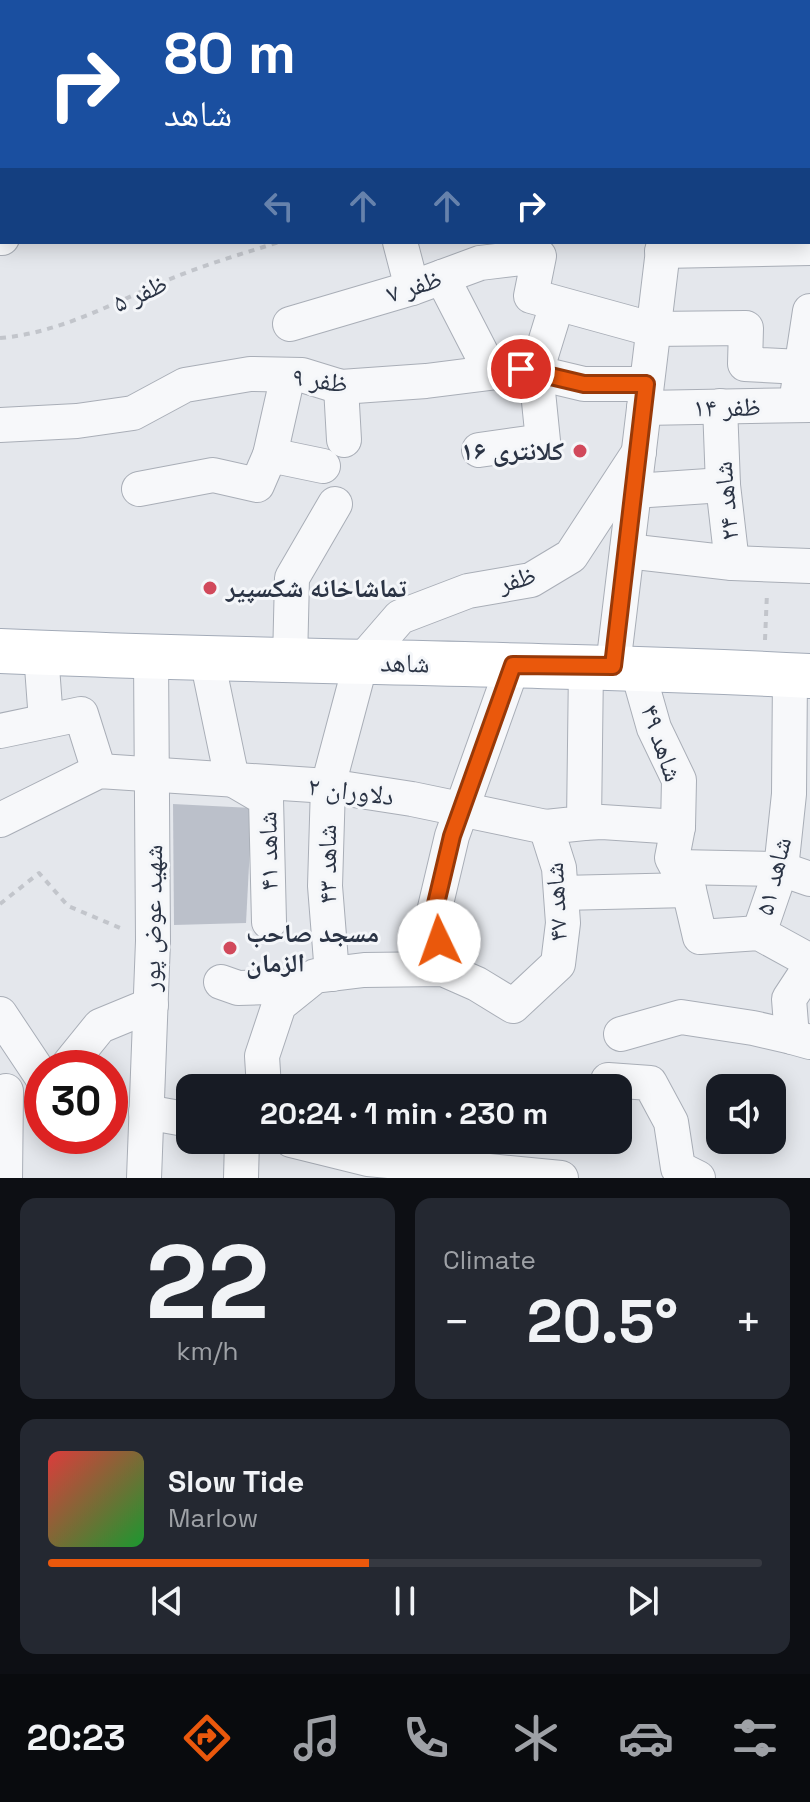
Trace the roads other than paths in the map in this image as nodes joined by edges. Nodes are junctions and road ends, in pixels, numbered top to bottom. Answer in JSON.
{"nodes":[{"id":1,"x":401,"y":244,"type":"edge"},
{"id":2,"x":752,"y":246,"type":"edge"},
{"id":3,"x":663,"y":247,"type":"edge"},
{"id":4,"x":810,"y":248,"type":"edge"},
{"id":5,"x":540,"y":249,"type":"edge"},
{"id":6,"x":427,"y":282,"type":"junction"},
{"id":7,"x":557,"y":304,"type":"junction"},
{"id":8,"x":810,"y":311,"type":"edge"},
{"id":9,"x":290,"y":324,"type":"dead end"},
{"id":10,"x":651,"y":329,"type":"junction"},
{"id":11,"x":745,"y":364,"type":"junction"},
{"id":12,"x":801,"y":367,"type":"junction"},
{"id":13,"x":491,"y":372,"type":"junction"},
{"id":14,"x":536,"y":372,"type":"junction"},
{"id":15,"x":288,"y":375,"type":"junction"},
{"id":16,"x":341,"y":387,"type":"junction"},
{"id":17,"x":645,"y":396,"type":"junction"},
{"id":18,"x":733,"y":406,"type":"junction"},
{"id":19,"x":803,"y":406,"type":"edge"},
{"id":20,"x":0,"y":425,"type":"edge"},
{"id":21,"x":479,"y":450,"type":"dead end"},
{"id":22,"x":639,"y":452,"type":"junction"},
{"id":23,"x":270,"y":455,"type":"junction"},
{"id":24,"x":723,"y":485,"type":"junction"},
{"id":25,"x":139,"y":489,"type":"dead end"},
{"id":26,"x":634,"y":491,"type":"junction"},
{"id":27,"x":335,"y":504,"type":"dead end"},
{"id":28,"x":627,"y":551,"type":"junction"},
{"id":29,"x":732,"y":563,"type":"junction"},
{"id":30,"x":810,"y":566,"type":"edge"},
{"id":31,"x":21,"y":652,"type":"edge"},
{"id":32,"x":151,"y":658,"type":"junction"},
{"id":33,"x":207,"y":659,"type":"junction"},
{"id":34,"x":290,"y":661,"type":"junction"},
{"id":35,"x":361,"y":662,"type":"junction"},
{"id":36,"x":513,"y":665,"type":"junction"},
{"id":37,"x":612,"y":667,"type":"junction"},
{"id":38,"x":788,"y":675,"type":"edge"},
{"id":39,"x":46,"y":721,"type":"junction"},
{"id":40,"x":0,"y":731,"type":"edge"},
{"id":41,"x":99,"y":771,"type":"junction"},
{"id":42,"x":153,"y":775,"type":"junction"},
{"id":43,"x":232,"y":779,"type":"junction"},
{"id":44,"x":328,"y":786,"type":"junction"},
{"id":45,"x":800,"y":794,"type":"edge"},
{"id":46,"x":462,"y":810,"type":"junction"},
{"id":47,"x":0,"y":820,"type":"edge"},
{"id":48,"x":584,"y":823,"type":"junction"},
{"id":49,"x":546,"y":827,"type":"junction"},
{"id":50,"x":678,"y":827,"type":"junction"},
{"id":51,"x":795,"y":874,"type":"edge"},
{"id":52,"x":683,"y":878,"type":"junction"},
{"id":53,"x":561,"y":893,"type":"junction"},
{"id":54,"x":269,"y":922,"type":"dead end"},
{"id":55,"x":759,"y":933,"type":"junction"},
{"id":56,"x":810,"y":961,"type":"edge"},
{"id":57,"x":810,"y":967,"type":"edge"},
{"id":58,"x":443,"y":969,"type":"junction"},
{"id":59,"x":317,"y":980,"type":"junction"},
{"id":60,"x":221,"y":982,"type":"dead end"},
{"id":61,"x":151,"y":1005,"type":"junction"},
{"id":62,"x":0,"y":1014,"type":"edge"},
{"id":63,"x":621,"y":1034,"type":"dead end"},
{"id":64,"x":801,"y":1040,"type":"edge"},
{"id":65,"x":81,"y":1050,"type":"edge"},
{"id":66,"x":24,"y":1051,"type":"edge"},
{"id":67,"x":263,"y":1074,"type":"edge"},
{"id":68,"x":632,"y":1082,"type":"edge"},
{"id":69,"x":24,"y":1084,"type":"edge"},
{"id":70,"x":3,"y":1092,"type":"edge"},
{"id":71,"x":146,"y":1112,"type":"junction"},
{"id":72,"x":176,"y":1117,"type":"edge"},
{"id":73,"x":242,"y":1154,"type":"edge"},
{"id":74,"x":322,"y":1154,"type":"edge"},
{"id":75,"x":348,"y":1166,"type":"edge"},
{"id":76,"x":451,"y":1172,"type":"edge"},
{"id":77,"x":5,"y":1178,"type":"edge"},
{"id":78,"x":144,"y":1178,"type":"edge"},
{"id":79,"x":241,"y":1178,"type":"edge"},
{"id":80,"x":560,"y":1178,"type":"edge"},
{"id":81,"x":698,"y":1178,"type":"edge"}],
"edges":[{"from":1,"to":6,"type":"street"},
{"from":2,"to":3,"type":"street"},
{"from":2,"to":4,"type":"street"},
{"from":3,"to":10,"type":"street","name":"ظفر"},
{"from":5,"to":6,"type":"street","name":"ظفر ۷"},
{"from":5,"to":7,"type":"street","name":"ظفر ۷"},
{"from":6,"to":9,"type":"street","name":"ظفر ۷"},
{"from":6,"to":13,"type":"street"},
{"from":7,"to":10,"type":"street","name":"ظفر ۷"},
{"from":7,"to":14,"type":"street"},
{"from":8,"to":12,"type":"street"},
{"from":10,"to":11,"type":"street","name":"ظفر ۷"},
{"from":10,"to":17,"type":"street","name":"ظفر"},
{"from":11,"to":12,"type":"street"},
{"from":11,"to":18,"type":"street","name":"شاهد ۲۴"},
{"from":12,"to":19,"type":"street"},
{"from":13,"to":14,"type":"street","name":"ظفر ۹"},
{"from":13,"to":16,"type":"street","name":"ظفر ۹"},
{"from":14,"to":17,"type":"street","name":"ظفر ۹"},
{"from":14,"to":21,"type":"street"},
{"from":15,"to":16,"type":"street","name":"ظفر ۹"},
{"from":15,"to":20,"type":"street","name":"ظفر ۹"},
{"from":15,"to":23,"type":"street"},
{"from":16,"to":23,"type":"street"},
{"from":17,"to":18,"type":"street","name":"ظفر ۱۴"},
{"from":17,"to":22,"type":"street","name":"ظفر"},
{"from":18,"to":19,"type":"street","name":"ظفر ۱۴"},
{"from":18,"to":24,"type":"street","name":"شاهد ۲۴"},
{"from":22,"to":26,"type":"street","name":"ظفر"},
{"from":22,"to":35,"type":"street","name":"ظفر"},
{"from":23,"to":25,"type":"street"},
{"from":24,"to":26,"type":"street"},
{"from":24,"to":29,"type":"street","name":"شاهد ۲۴"},
{"from":26,"to":28,"type":"street","name":"ظفر"},
{"from":27,"to":34,"type":"street"},
{"from":28,"to":29,"type":"street"},
{"from":28,"to":37,"type":"street","name":"ظفر"},
{"from":29,"to":30,"type":"street"},
{"from":31,"to":32,"type":"main road","name":"شاهد"},
{"from":31,"to":39,"type":"street"},
{"from":32,"to":33,"type":"main road","name":"شاهد"},
{"from":32,"to":42,"type":"street","name":"شهید عوض پور"},
{"from":33,"to":34,"type":"main road","name":"شاهد"},
{"from":33,"to":43,"type":"street","name":"شاهد ۴۱"},
{"from":34,"to":35,"type":"main road","name":"شاهد"},
{"from":35,"to":36,"type":"main road","name":"شاهد"},
{"from":35,"to":44,"type":"street","name":"شاهد ۴۳"},
{"from":36,"to":37,"type":"main road","name":"شاهد"},
{"from":36,"to":46,"type":"street"},
{"from":37,"to":38,"type":"main road","name":"شاهد"},
{"from":37,"to":48,"type":"street"},
{"from":37,"to":50,"type":"street","name":"شاهد ۴۹"},
{"from":38,"to":45,"type":"street","name":"شاهد ۵۱"},
{"from":39,"to":40,"type":"street"},
{"from":39,"to":41,"type":"street"},
{"from":41,"to":42,"type":"street","name":"دلاوران ۲"},
{"from":41,"to":47,"type":"street"},
{"from":42,"to":43,"type":"street","name":"دلاوران ۲"},
{"from":42,"to":61,"type":"street","name":"شهید عوض پور"},
{"from":43,"to":44,"type":"street","name":"دلاوران ۲"},
{"from":43,"to":54,"type":"street","name":"شاهد ۴۱"},
{"from":44,"to":46,"type":"street","name":"دلاوران ۲"},
{"from":44,"to":59,"type":"street","name":"شاهد ۴۳"},
{"from":45,"to":51,"type":"street","name":"شاهد ۵۱"},
{"from":46,"to":49,"type":"street","name":"دلاوران ۲"},
{"from":46,"to":58,"type":"street"},
{"from":48,"to":49,"type":"street","name":"شاهد ۴۷"},
{"from":48,"to":50,"type":"street"},
{"from":49,"to":53,"type":"street","name":"شاهد ۴۷"},
{"from":50,"to":52,"type":"street","name":"شاهد ۴۹"},
{"from":51,"to":52,"type":"street"},
{"from":51,"to":55,"type":"street","name":"شاهد ۵۱"},
{"from":52,"to":53,"type":"street"},
{"from":52,"to":55,"type":"street","name":"شاهد ۴۹"},
{"from":53,"to":58,"type":"street","name":"شاهد ۴۷"},
{"from":55,"to":56,"type":"street"},
{"from":57,"to":64,"type":"street"},
{"from":58,"to":59,"type":"street","name":"شاهد ۴۷"},
{"from":59,"to":60,"type":"street","name":"شاهد ۴۷"},
{"from":59,"to":67,"type":"street"},
{"from":61,"to":65,"type":"street"},
{"from":61,"to":71,"type":"street","name":"شهید عوض پور"},
{"from":62,"to":66,"type":"street"},
{"from":63,"to":64,"type":"street"},
{"from":68,"to":81,"type":"street"},
{"from":69,"to":70,"type":"street"},
{"from":70,"to":77,"type":"street"},
{"from":71,"to":72,"type":"street"},
{"from":71,"to":78,"type":"street","name":"شهید عوض پور"},
{"from":73,"to":79,"type":"street"},
{"from":74,"to":75,"type":"street"},
{"from":75,"to":76,"type":"street"},
{"from":76,"to":80,"type":"street"}]}
